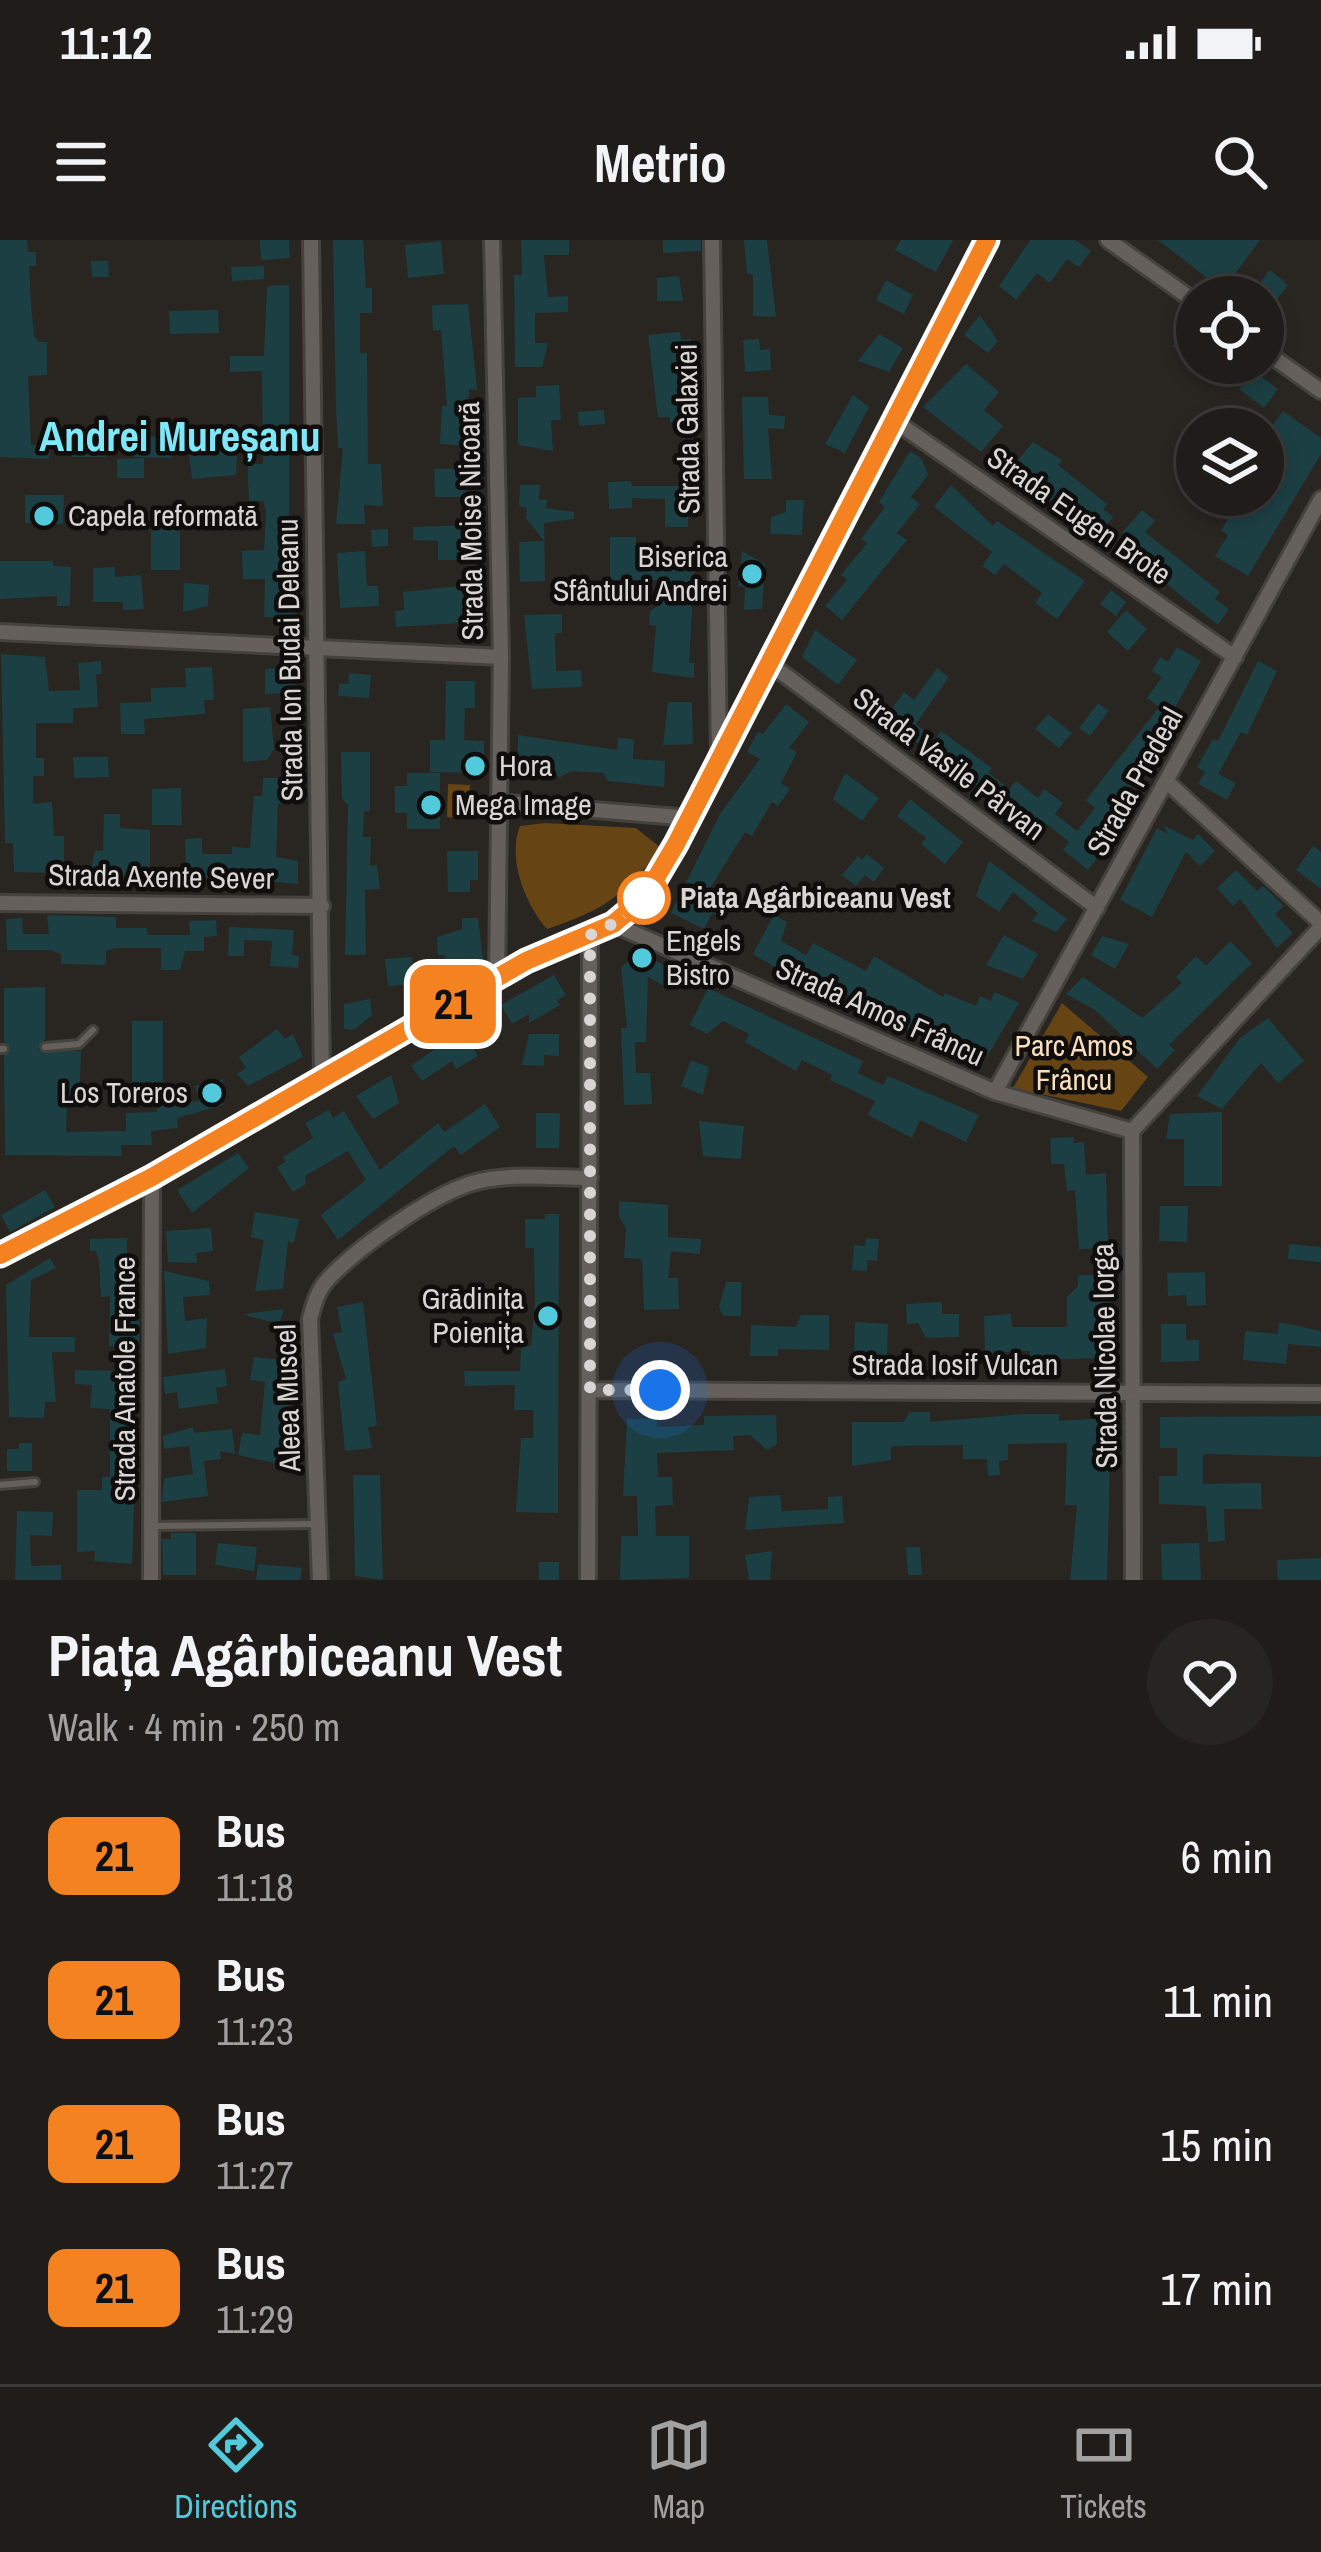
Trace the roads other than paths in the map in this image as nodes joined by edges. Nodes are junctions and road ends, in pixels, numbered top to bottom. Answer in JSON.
{"nodes":[{"id":1,"x":310,"y":240,"type":"edge"},
{"id":2,"x":492,"y":240,"type":"edge"},
{"id":3,"x":712,"y":240,"type":"edge"},
{"id":4,"x":987,"y":240,"type":"edge"},
{"id":5,"x":1108,"y":240,"type":"edge"},
{"id":6,"x":1176,"y":288,"type":"edge"},
{"id":7,"x":1284,"y":365,"type":"edge"},
{"id":8,"x":1321,"y":391,"type":"edge"},
{"id":9,"x":892,"y":419,"type":"junction"},
{"id":10,"x":1321,"y":499,"type":"edge"},
{"id":11,"x":0,"y":632,"type":"edge"},
{"id":12,"x":317,"y":645,"type":"junction"},
{"id":13,"x":501,"y":657,"type":"junction"},
{"id":14,"x":1234,"y":657,"type":"junction"},
{"id":15,"x":769,"y":664,"type":"junction"},
{"id":16,"x":719,"y":761,"type":"junction"},
{"id":17,"x":1166,"y":781,"type":"junction"},
{"id":18,"x":499,"y":802,"type":"junction"},
{"id":19,"x":690,"y":818,"type":"junction"},
{"id":20,"x":0,"y":903,"type":"edge"},
{"id":21,"x":322,"y":906,"type":"junction"},
{"id":22,"x":1096,"y":908,"type":"junction"},
{"id":23,"x":613,"y":924,"type":"junction"},
{"id":24,"x":1321,"y":925,"type":"edge"},
{"id":25,"x":590,"y":935,"type":"junction"},
{"id":26,"x":496,"y":980,"type":"junction"},
{"id":27,"x":93,"y":1030,"type":"dead end"},
{"id":28,"x":45,"y":1047,"type":"dead end"},
{"id":29,"x":322,"y":1080,"type":"junction"},
{"id":30,"x":995,"y":1092,"type":"junction"},
{"id":31,"x":1132,"y":1131,"type":"junction"},
{"id":32,"x":152,"y":1177,"type":"junction"},
{"id":33,"x":590,"y":1178,"type":"junction"},
{"id":34,"x":0,"y":1255,"type":"edge"},
{"id":35,"x":590,"y":1390,"type":"junction"},
{"id":36,"x":1133,"y":1393,"type":"junction"},
{"id":37,"x":1321,"y":1394,"type":"edge"},
{"id":38,"x":35,"y":1482,"type":"dead end"},
{"id":39,"x":0,"y":1484,"type":"edge"},
{"id":40,"x":320,"y":1524,"type":"junction"},
{"id":41,"x":153,"y":1526,"type":"junction"},
{"id":42,"x":151,"y":1580,"type":"edge"},
{"id":43,"x":320,"y":1580,"type":"edge"},
{"id":44,"x":588,"y":1580,"type":"edge"},
{"id":45,"x":1133,"y":1580,"type":"edge"}],
"edges":[{"from":1,"to":12,"type":"street","name":"Strada Ion Budai Deleanu"},
{"from":2,"to":13,"type":"street","name":"Strada Moise Nicoară"},
{"from":3,"to":16,"type":"street","name":"Strada Galaxiei"},
{"from":4,"to":9,"type":"main road"},
{"from":5,"to":6,"type":"street"},
{"from":7,"to":8,"type":"street"},
{"from":9,"to":14,"type":"street","name":"Strada Eugen Brote"},
{"from":9,"to":15,"type":"main road"},
{"from":10,"to":14,"type":"street","name":"Strada Predeal"},
{"from":11,"to":12,"type":"street"},
{"from":12,"to":13,"type":"street"},
{"from":12,"to":21,"type":"street","name":"Strada Ion Budai Deleanu"},
{"from":13,"to":18,"type":"street","name":"Strada Moise Nicoară"},
{"from":14,"to":17,"type":"street","name":"Strada Predeal"},
{"from":15,"to":16,"type":"main road"},
{"from":15,"to":22,"type":"street","name":"Strada Vasile Pârvan"},
{"from":16,"to":19,"type":"main road"},
{"from":17,"to":22,"type":"street","name":"Strada Predeal"},
{"from":17,"to":24,"type":"street"},
{"from":18,"to":19,"type":"street"},
{"from":18,"to":26,"type":"street","name":"Strada Moise Nicoară"},
{"from":19,"to":23,"type":"main road"},
{"from":20,"to":21,"type":"street","name":"Strada Axente Sever"},
{"from":21,"to":29,"type":"street","name":"Strada Ion Budai Deleanu"},
{"from":22,"to":30,"type":"street","name":"Strada Predeal"},
{"from":23,"to":25,"type":"main road"},
{"from":23,"to":30,"type":"street","name":"Strada Amos Frâncu"},
{"from":24,"to":31,"type":"street"},
{"from":25,"to":26,"type":"main road"},
{"from":25,"to":33,"type":"street"},
{"from":26,"to":29,"type":"main road"},
{"from":27,"to":28,"type":"lane"},
{"from":29,"to":32,"type":"main road"},
{"from":30,"to":31,"type":"street","name":"Strada Amos Frâncu"},
{"from":31,"to":36,"type":"street","name":"Strada Nicolae Iorga"},
{"from":32,"to":34,"type":"main road"},
{"from":32,"to":41,"type":"street","name":"Strada Anatole France"},
{"from":33,"to":35,"type":"street"},
{"from":33,"to":40,"type":"street","name":"Aleea Muscel"},
{"from":35,"to":36,"type":"street","name":"Strada Iosif Vulcan"},
{"from":35,"to":44,"type":"street"},
{"from":36,"to":37,"type":"street","name":"Strada Iosif Vulcan"},
{"from":36,"to":45,"type":"street","name":"Strada Nicolae Iorga"},
{"from":38,"to":39,"type":"lane"},
{"from":40,"to":41,"type":"lane"},
{"from":40,"to":43,"type":"street","name":"Aleea Muscel"},
{"from":41,"to":42,"type":"street","name":"Strada Anatole France"}]}
